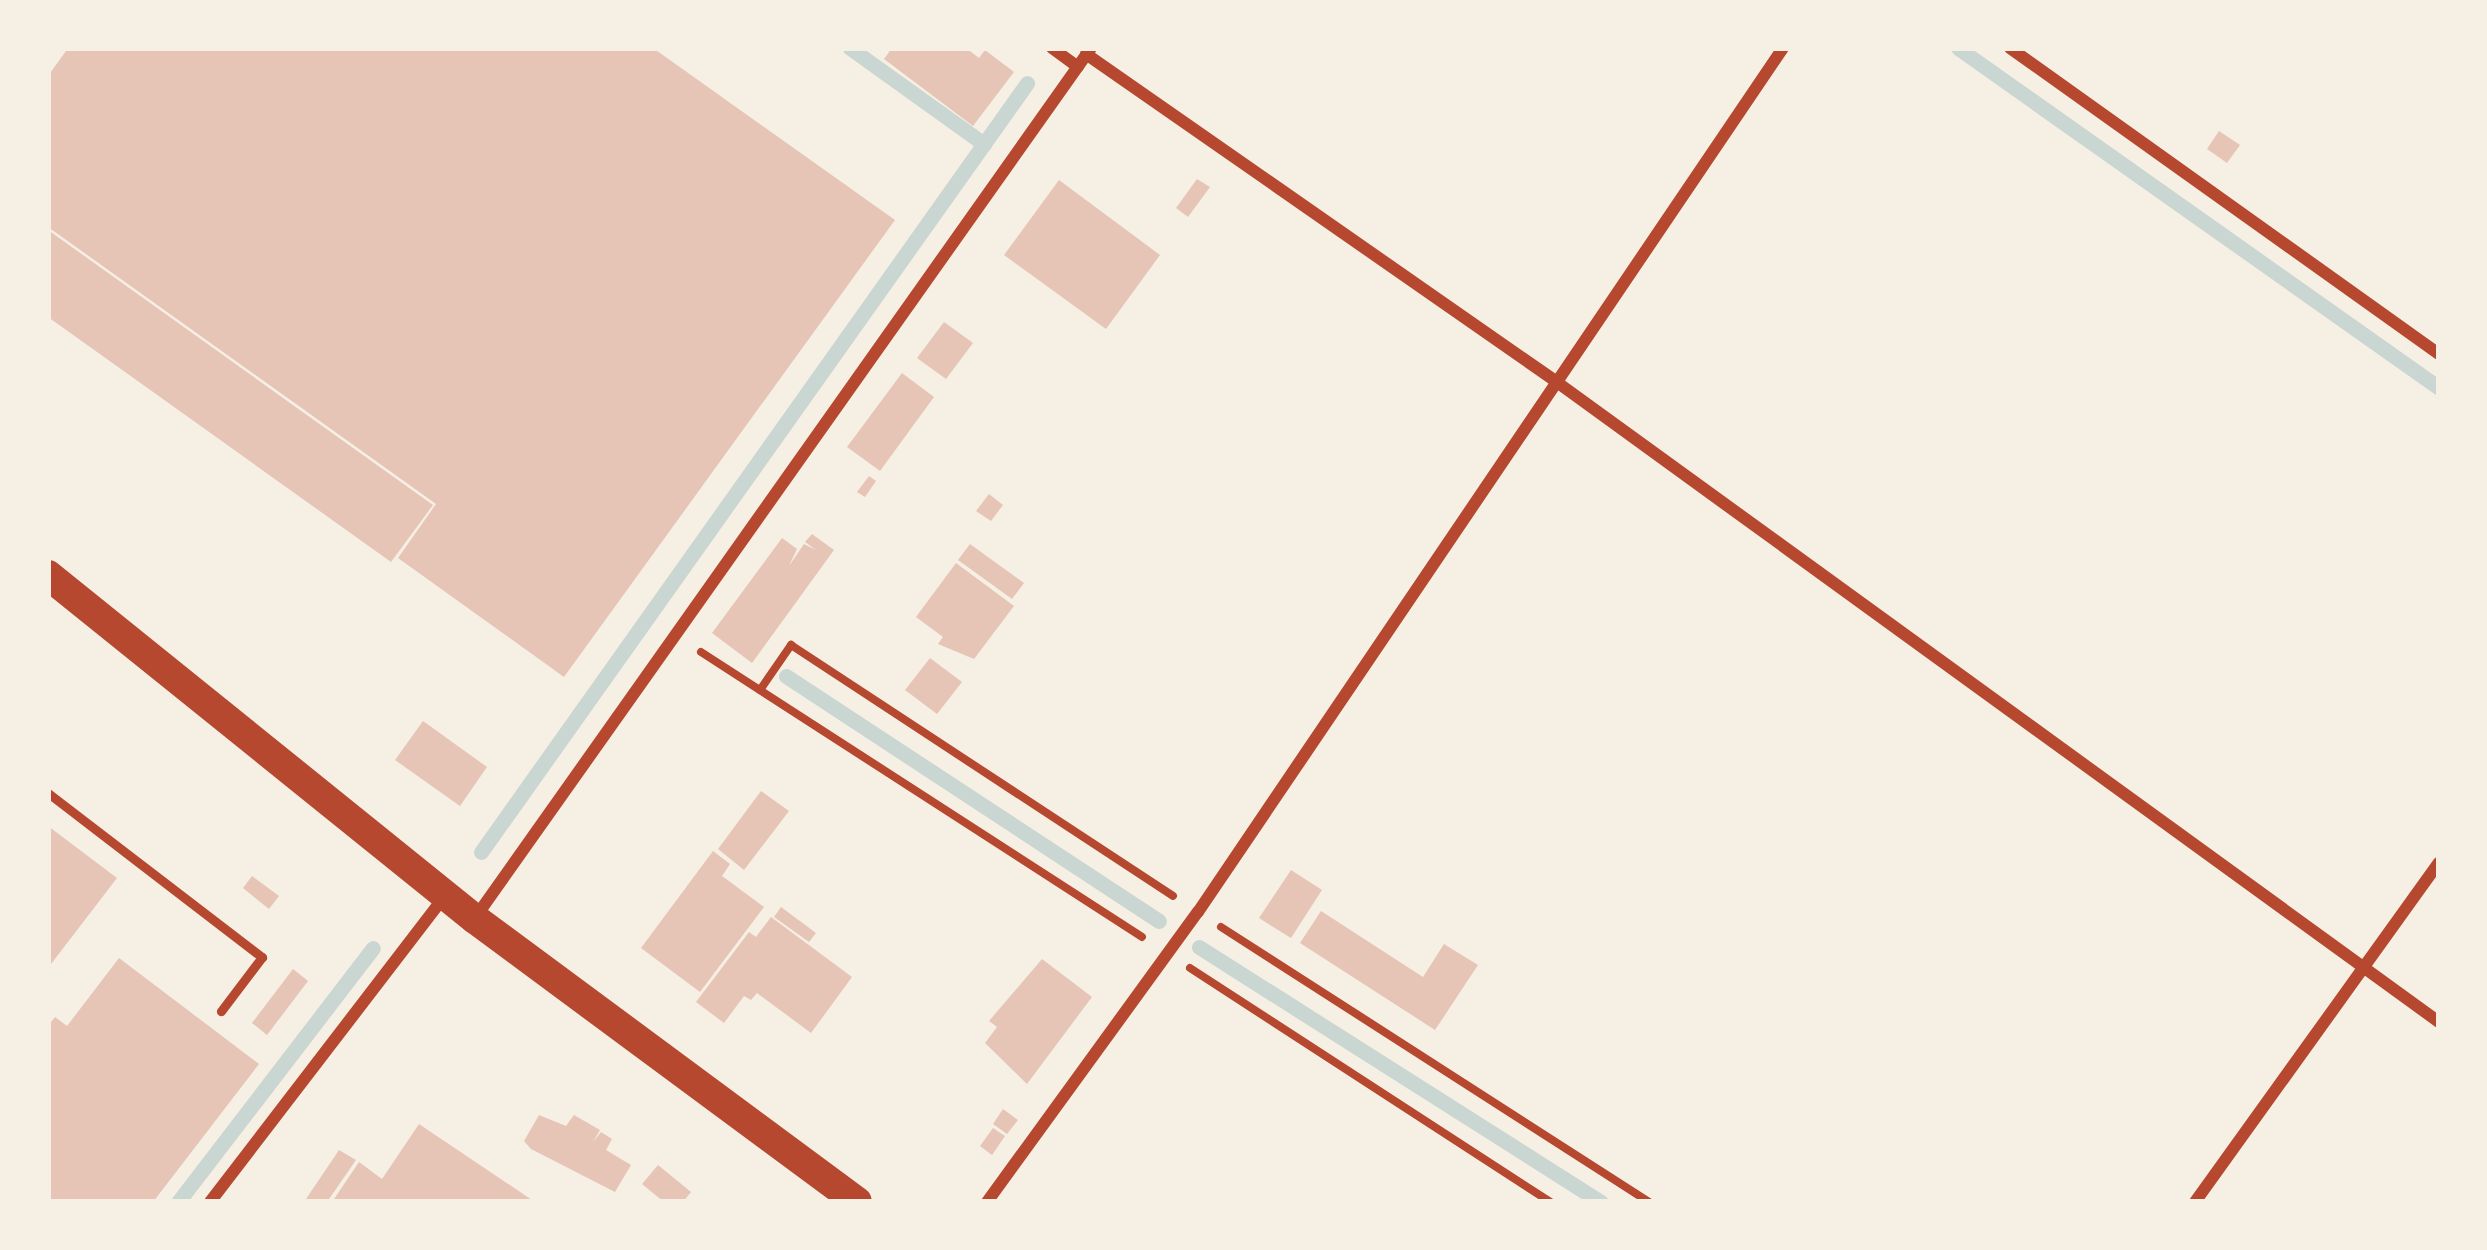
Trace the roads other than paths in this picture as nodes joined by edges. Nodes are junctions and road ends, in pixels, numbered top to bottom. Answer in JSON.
{"nodes":[{"id":1,"x":1052,"y":48,"type":"edge"},
{"id":2,"x":1783,"y":48,"type":"edge"},
{"id":3,"x":2009,"y":48,"type":"edge"},
{"id":4,"x":1089,"y":51,"type":"edge"},
{"id":5,"x":1078,"y":68,"type":"junction"},
{"id":6,"x":2439,"y":354,"type":"edge"},
{"id":7,"x":1554,"y":380,"type":"junction"},
{"id":8,"x":48,"y":575,"type":"edge"},
{"id":9,"x":48,"y":793,"type":"edge"},
{"id":10,"x":2439,"y":863,"type":"edge"},
{"id":11,"x":445,"y":894,"type":"junction"},
{"id":12,"x":475,"y":919,"type":"junction"},
{"id":13,"x":2363,"y":969,"type":"junction"},
{"id":14,"x":221,"y":1011,"type":"dead end"},
{"id":15,"x":2439,"y":1022,"type":"edge"},
{"id":16,"x":210,"y":1202,"type":"edge"},
{"id":17,"x":857,"y":1202,"type":"edge"},
{"id":18,"x":987,"y":1202,"type":"edge"},
{"id":19,"x":2195,"y":1202,"type":"edge"}],
"edges":[{"from":1,"to":5,"type":"street"},
{"from":2,"to":7,"type":"street"},
{"from":3,"to":6,"type":"street"},
{"from":4,"to":5,"type":"street"},
{"from":4,"to":7,"type":"street"},
{"from":5,"to":12,"type":"street"},
{"from":7,"to":13,"type":"street"},
{"from":7,"to":18,"type":"street"},
{"from":8,"to":11,"type":"main road"},
{"from":9,"to":14,"type":"lane"},
{"from":10,"to":13,"type":"street"},
{"from":11,"to":12,"type":"main road"},
{"from":11,"to":16,"type":"street"},
{"from":12,"to":17,"type":"main road"},
{"from":13,"to":15,"type":"street"},
{"from":13,"to":19,"type":"street"}]}
